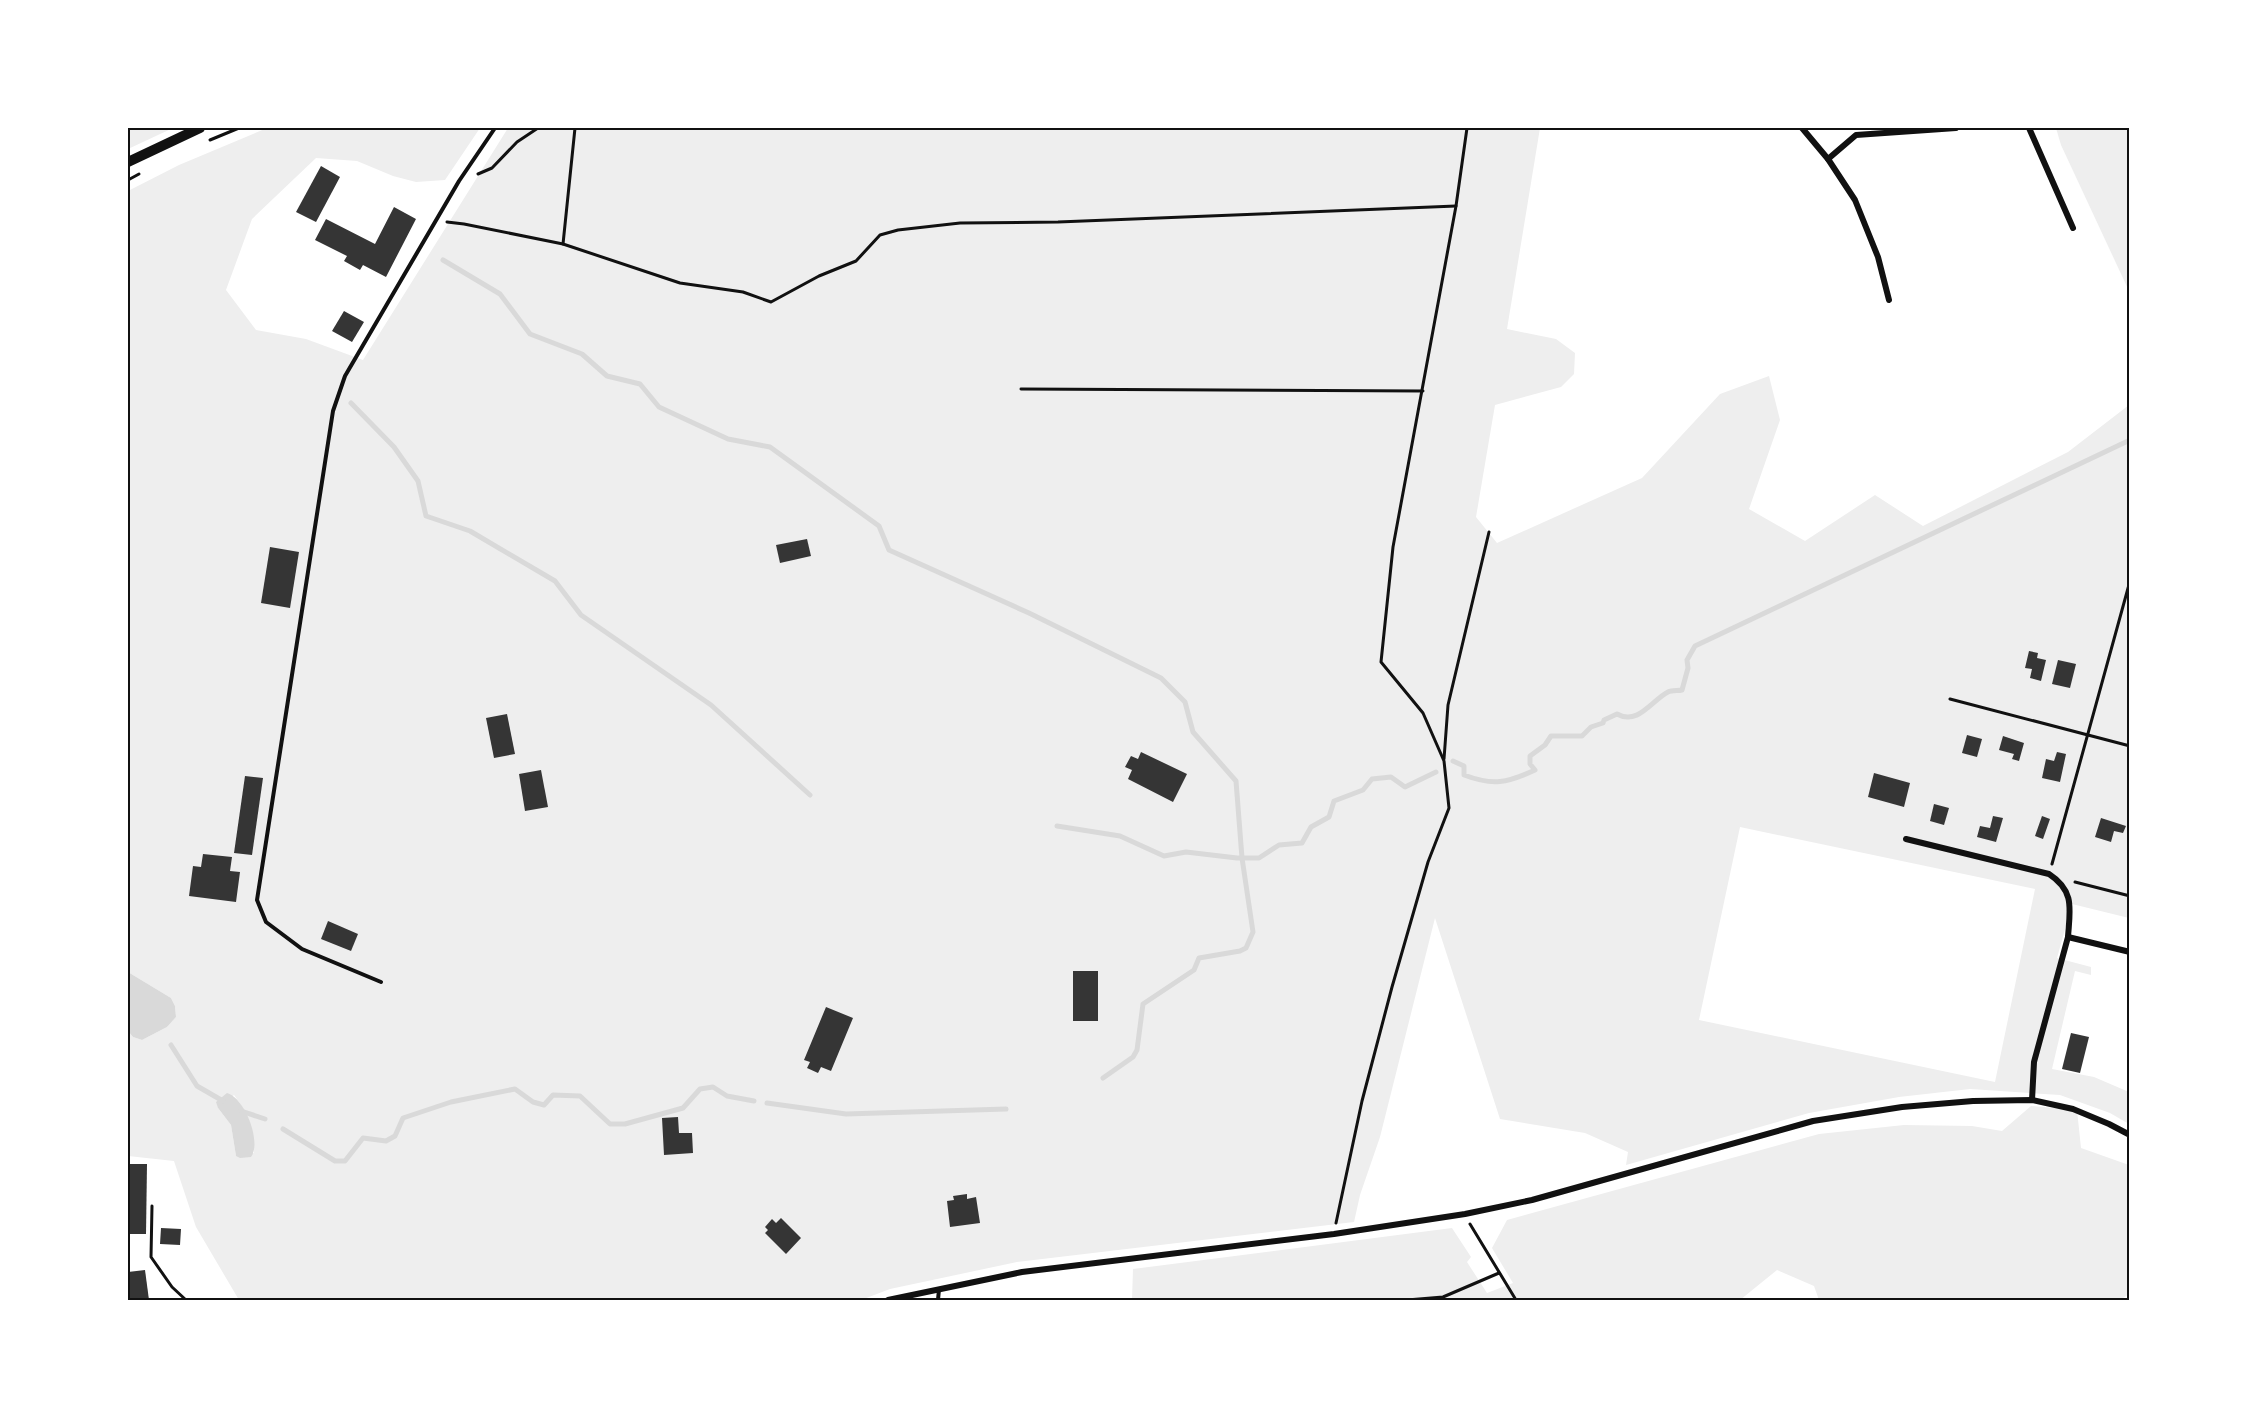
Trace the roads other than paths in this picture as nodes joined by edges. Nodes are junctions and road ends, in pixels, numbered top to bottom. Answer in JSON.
{"nodes":[{"id":1,"x":200,"y":128,"type":"edge"},
{"id":2,"x":495,"y":128,"type":"edge"},
{"id":3,"x":1802,"y":128,"type":"edge"},
{"id":4,"x":1956,"y":128,"type":"edge"},
{"id":5,"x":2029,"y":128,"type":"edge"},
{"id":6,"x":1828,"y":159,"type":"junction"},
{"id":7,"x":128,"y":162,"type":"edge"},
{"id":8,"x":2073,"y":228,"type":"dead end"},
{"id":9,"x":1889,"y":300,"type":"dead end"},
{"id":10,"x":1906,"y":839,"type":"dead end"},
{"id":11,"x":2068,"y":937,"type":"junction"},
{"id":12,"x":2130,"y":952,"type":"edge"},
{"id":13,"x":381,"y":982,"type":"dead end"},
{"id":14,"x":2032,"y":1100,"type":"junction"},
{"id":15,"x":2130,"y":1135,"type":"edge"},
{"id":16,"x":939,"y":1289,"type":"junction"},
{"id":17,"x":888,"y":1300,"type":"edge"},
{"id":18,"x":938,"y":1300,"type":"edge"}],
"edges":[{"from":1,"to":7,"type":"main road"},
{"from":2,"to":13,"type":"lane"},
{"from":3,"to":6,"type":"street"},
{"from":4,"to":6,"type":"street"},
{"from":5,"to":8,"type":"street"},
{"from":6,"to":9,"type":"street"},
{"from":10,"to":11,"type":"street"},
{"from":11,"to":12,"type":"street"},
{"from":11,"to":14,"type":"street"},
{"from":14,"to":15,"type":"street"},
{"from":14,"to":16,"type":"street"},
{"from":16,"to":17,"type":"street"},
{"from":16,"to":18,"type":"lane"}]}
